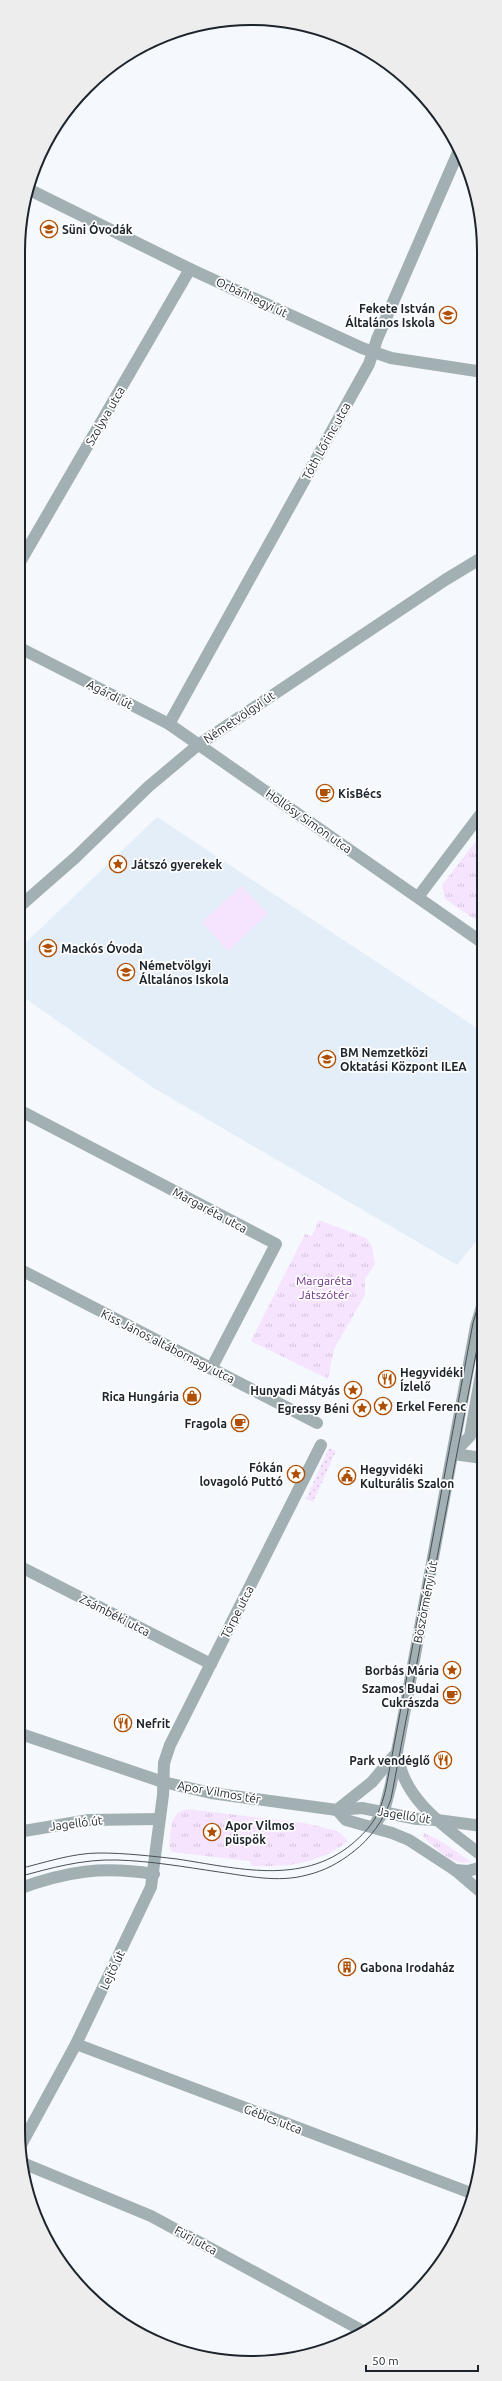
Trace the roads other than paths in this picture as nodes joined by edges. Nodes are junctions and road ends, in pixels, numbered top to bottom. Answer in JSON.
{"nodes":[{"id":1,"x":456,"y":157,"type":"edge"},
{"id":2,"x":33,"y":192,"type":"edge"},
{"id":3,"x":190,"y":269,"type":"junction"},
{"id":4,"x":373,"y":352,"type":"junction"},
{"id":5,"x":477,"y":371,"type":"edge"},
{"id":6,"x":25,"y":553,"type":"edge"},
{"id":7,"x":477,"y":561,"type":"edge"},
{"id":8,"x":25,"y":651,"type":"edge"},
{"id":9,"x":169,"y":724,"type":"junction"},
{"id":10,"x":198,"y":745,"type":"junction"},
{"id":11,"x":477,"y":819,"type":"edge"},
{"id":12,"x":418,"y":897,"type":"junction"},
{"id":13,"x":25,"y":902,"type":"edge"},
{"id":14,"x":477,"y":939,"type":"edge"},
{"id":15,"x":25,"y":1113,"type":"edge"},
{"id":16,"x":25,"y":1272,"type":"edge"},
{"id":17,"x":477,"y":1323,"type":"edge"},
{"id":18,"x":211,"y":1369,"type":"junction"},
{"id":19,"x":477,"y":1397,"type":"edge"},
{"id":20,"x":317,"y":1423,"type":"dead end"},
{"id":21,"x":321,"y":1445,"type":"dead end"},
{"id":22,"x":453,"y":1454,"type":"junction"},
{"id":23,"x":477,"y":1457,"type":"edge"},
{"id":24,"x":25,"y":1569,"type":"edge"},
{"id":25,"x":211,"y":1664,"type":"junction"},
{"id":26,"x":25,"y":1735,"type":"edge"},
{"id":27,"x":397,"y":1751,"type":"junction"},
{"id":28,"x":163,"y":1782,"type":"junction"},
{"id":29,"x":337,"y":1810,"type":"junction"},
{"id":30,"x":384,"y":1811,"type":"junction"},
{"id":31,"x":158,"y":1819,"type":"junction"},
{"id":32,"x":437,"y":1820,"type":"junction"},
{"id":33,"x":477,"y":1825,"type":"edge"},
{"id":34,"x":373,"y":1827,"type":"junction"},
{"id":35,"x":25,"y":1831,"type":"edge"},
{"id":36,"x":477,"y":1852,"type":"edge"},
{"id":37,"x":477,"y":1868,"type":"edge"},
{"id":38,"x":455,"y":1870,"type":"junction"},
{"id":39,"x":154,"y":1874,"type":"junction"},
{"id":40,"x":25,"y":1887,"type":"edge"},
{"id":41,"x":477,"y":1889,"type":"edge"},
{"id":42,"x":76,"y":2044,"type":"junction"},
{"id":43,"x":25,"y":2138,"type":"edge"},
{"id":44,"x":28,"y":2165,"type":"edge"},
{"id":45,"x":468,"y":2192,"type":"edge"},
{"id":46,"x":359,"y":2329,"type":"edge"}],
"edges":[{"from":1,"to":4,"type":"street","name":"Tóth Lőrinc utca"},
{"from":2,"to":3,"type":"street","name":"Orbánhegyi út"},
{"from":3,"to":4,"type":"street","name":"Orbánhegyi út"},
{"from":3,"to":6,"type":"street","name":"Szolyva utca"},
{"from":4,"to":5,"type":"street","name":"Orbánhegyi út"},
{"from":4,"to":9,"type":"street","name":"Tóth Lőrinc utca"},
{"from":7,"to":10,"type":"street","name":"Németvölgyi út"},
{"from":8,"to":9,"type":"street","name":"Agárdi út"},
{"from":9,"to":10,"type":"street","name":"Agárdi út"},
{"from":10,"to":12,"type":"street","name":"Hollósy Simon utca"},
{"from":10,"to":13,"type":"street","name":"Németvölgyi út"},
{"from":11,"to":12,"type":"street"},
{"from":12,"to":14,"type":"street","name":"Hollósy Simon utca"},
{"from":15,"to":18,"type":"street","name":"Margaréta utca"},
{"from":16,"to":18,"type":"street","name":"Kiss János altábornagy utca"},
{"from":17,"to":22,"type":"street","name":"Böszörményi út"},
{"from":18,"to":20,"type":"street","name":"Kiss János altábornagy utca"},
{"from":19,"to":22,"type":"street"},
{"from":21,"to":25,"type":"street","name":"Törpe utca"},
{"from":22,"to":23,"type":"street"},
{"from":22,"to":27,"type":"street","name":"Böszörményi út"},
{"from":24,"to":25,"type":"street","name":"Zsámbéki utca"},
{"from":25,"to":28,"type":"street","name":"Törpe utca"},
{"from":26,"to":28,"type":"street","name":"Apor Vilmos tér"},
{"from":27,"to":29,"type":"street","name":"Böszörményi út"},
{"from":27,"to":30,"type":"street","name":"Böszörményi út"},
{"from":27,"to":32,"type":"street","name":"Böszörményi út"},
{"from":28,"to":29,"type":"street","name":"Apor Vilmos tér"},
{"from":28,"to":31,"type":"street","name":"Lejtő út"},
{"from":29,"to":30,"type":"street","name":"Jagelló út"},
{"from":29,"to":34,"type":"street","name":"Apor Vilmos tér"},
{"from":30,"to":32,"type":"street","name":"Jagelló út"},
{"from":30,"to":34,"type":"street","name":"Böszörményi út"},
{"from":31,"to":35,"type":"street","name":"Jagelló út"},
{"from":31,"to":39,"type":"street","name":"Lejtő út"},
{"from":32,"to":33,"type":"street"},
{"from":32,"to":36,"type":"street","name":"Jagelló út"},
{"from":34,"to":38,"type":"street","name":"Jagelló út"},
{"from":37,"to":38,"type":"street"},
{"from":38,"to":41,"type":"street","name":"Jagelló út"},
{"from":39,"to":40,"type":"street"},
{"from":39,"to":42,"type":"street","name":"Lejtő út"},
{"from":42,"to":43,"type":"street","name":"Lejtő út"},
{"from":42,"to":45,"type":"street","name":"Gébics utca"},
{"from":44,"to":46,"type":"street","name":"Fürj utca"}]}
